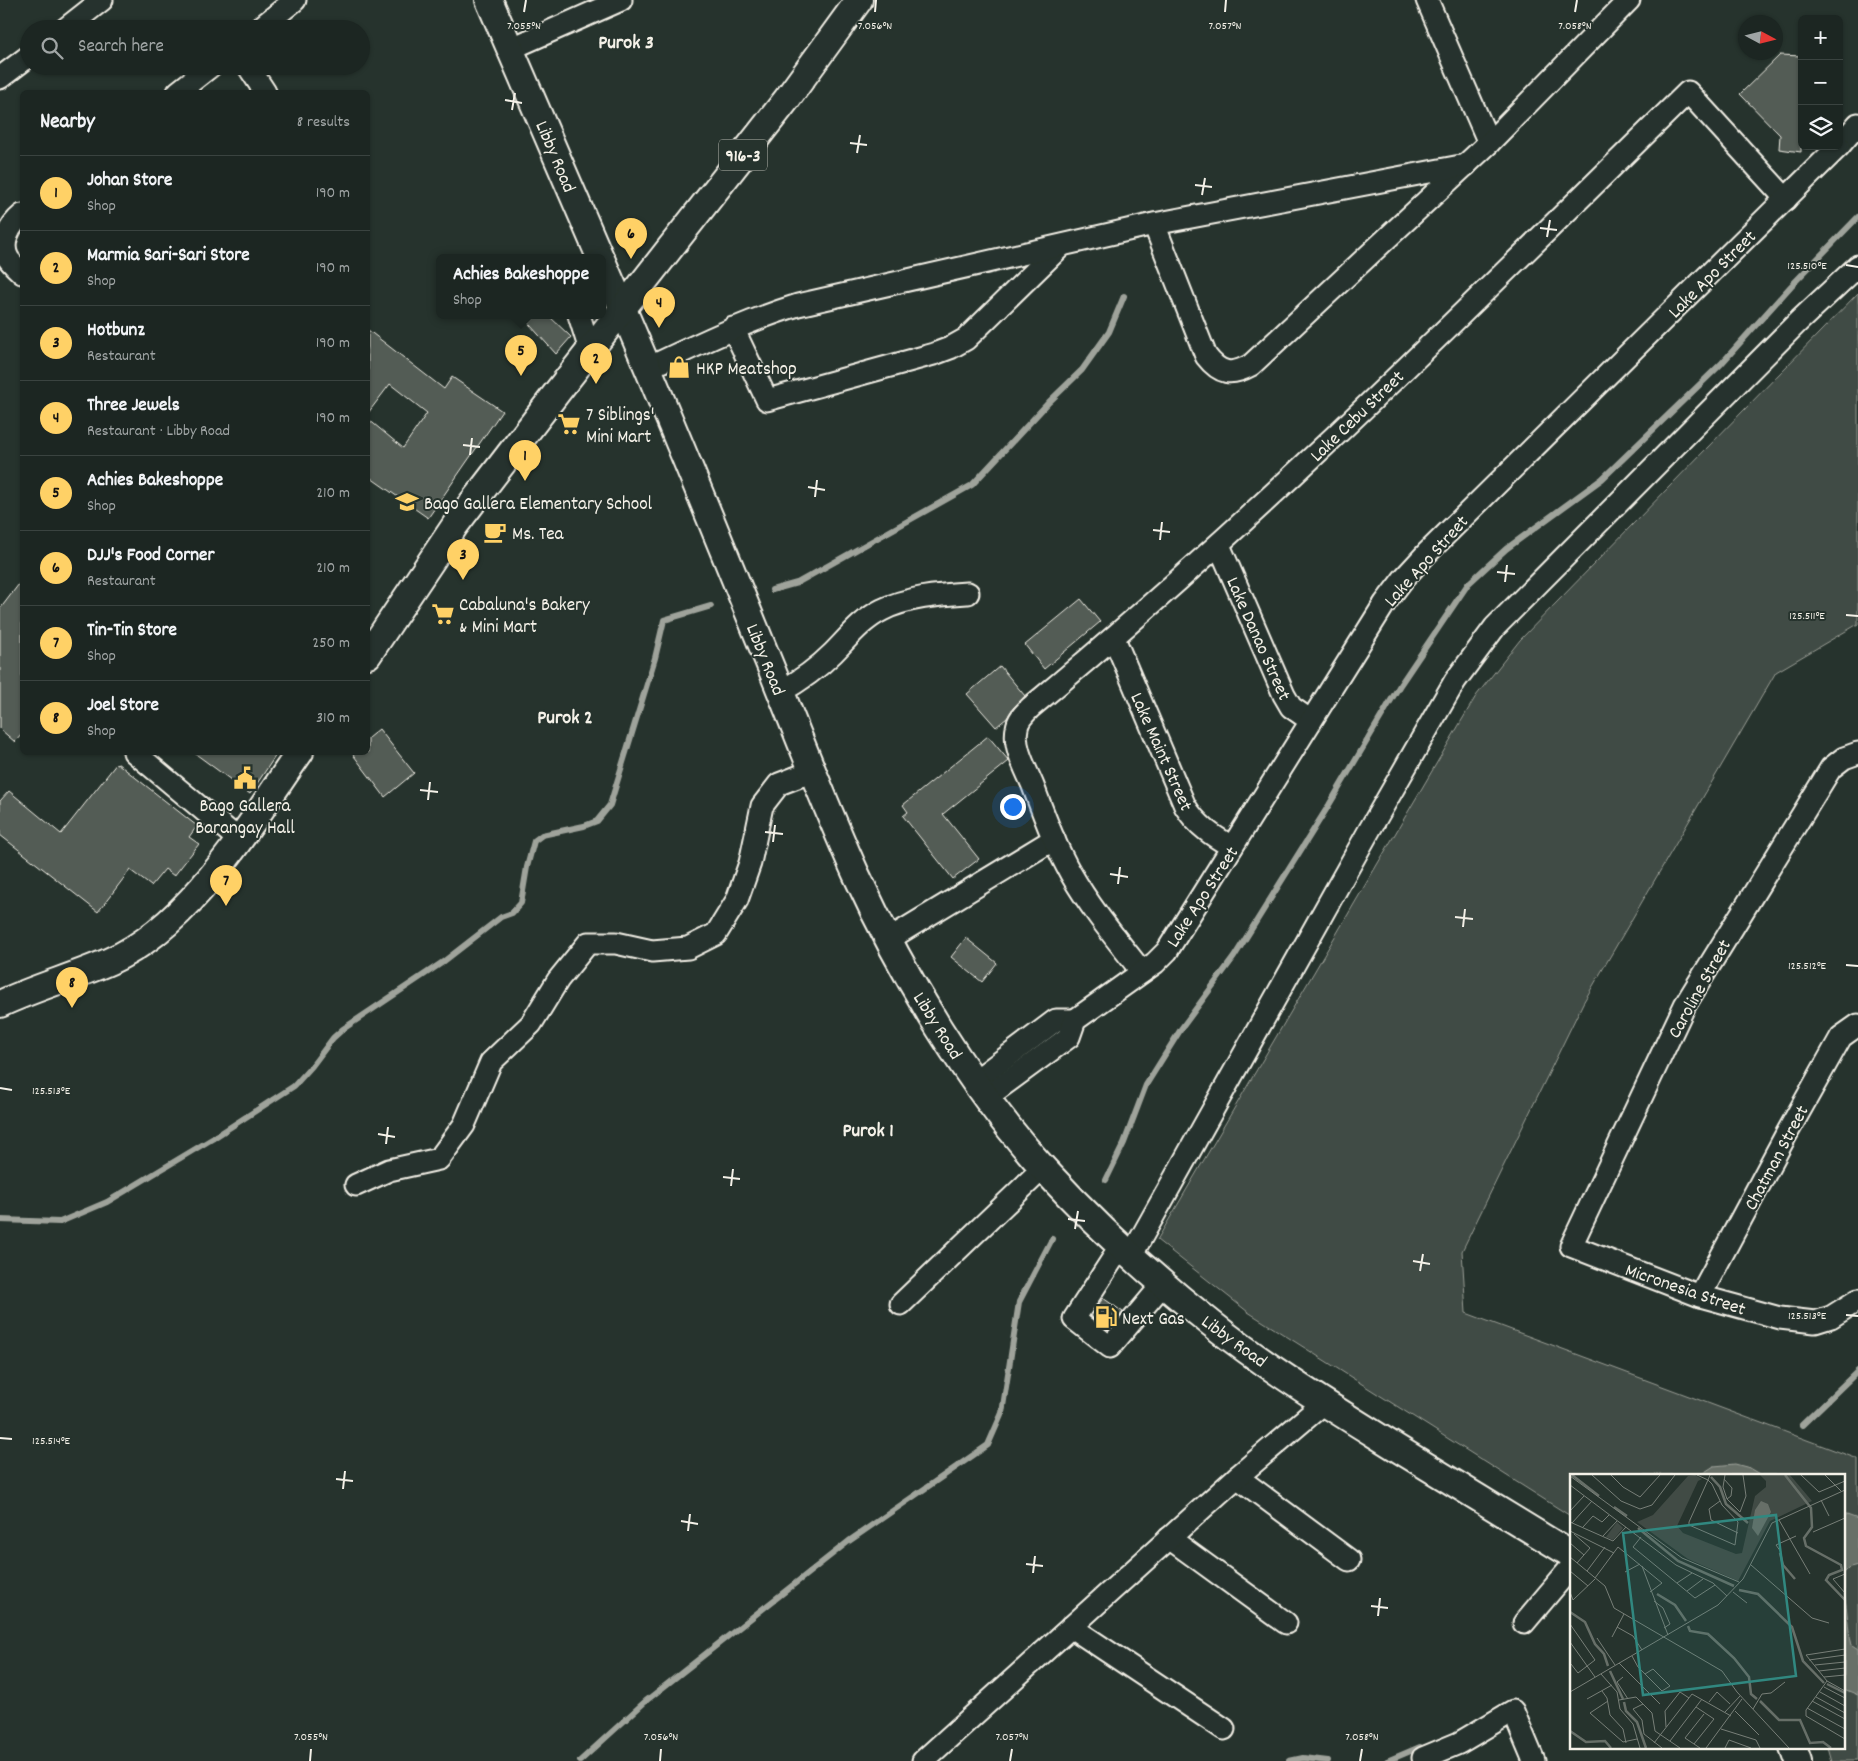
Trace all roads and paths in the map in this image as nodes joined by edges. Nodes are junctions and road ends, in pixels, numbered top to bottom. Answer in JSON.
{"nodes":[{"id":1,"x":102,"y":0,"type":"edge"},
{"id":2,"x":295,"y":0,"type":"edge"},
{"id":3,"x":489,"y":0,"type":"edge"},
{"id":4,"x":621,"y":0,"type":"edge"},
{"id":5,"x":859,"y":0,"type":"edge"},
{"id":6,"x":1427,"y":0,"type":"edge"},
{"id":7,"x":1628,"y":0,"type":"edge"},
{"id":8,"x":76,"y":20,"type":"edge"},
{"id":9,"x":269,"y":20,"type":"edge"},
{"id":10,"x":510,"y":49,"type":"junction"},
{"id":11,"x":20,"y":63,"type":"edge"},
{"id":12,"x":200,"y":75,"type":"edge"},
{"id":13,"x":254,"y":75,"type":"edge"},
{"id":14,"x":0,"y":78,"type":"edge"},
{"id":15,"x":181,"y":90,"type":"edge"},
{"id":16,"x":264,"y":90,"type":"edge"},
{"id":17,"x":1858,"y":124,"type":"edge"},
{"id":18,"x":1843,"y":141,"type":"edge"},
{"id":19,"x":1489,"y":143,"type":"junction"},
{"id":20,"x":1835,"y":150,"type":"edge"},
{"id":21,"x":1466,"y":165,"type":"junction"},
{"id":22,"x":1786,"y":199,"type":"junction"},
{"id":23,"x":20,"y":218,"type":"edge"},
{"id":24,"x":1154,"y":224,"type":"junction"},
{"id":25,"x":1061,"y":246,"type":"junction"},
{"id":26,"x":599,"y":254,"type":"edge"},
{"id":27,"x":1858,"y":266,"type":"edge"},
{"id":28,"x":606,"y":270,"type":"edge"},
{"id":29,"x":20,"y":271,"type":"edge"},
{"id":30,"x":623,"y":308,"type":"junction"},
{"id":31,"x":580,"y":319,"type":"edge"},
{"id":32,"x":733,"y":328,"type":"junction"},
{"id":33,"x":590,"y":350,"type":"junction"},
{"id":34,"x":648,"y":368,"type":"junction"},
{"id":35,"x":1219,"y":545,"type":"junction"},
{"id":36,"x":968,"y":593,"type":"dead end"},
{"id":37,"x":1114,"y":638,"type":"junction"},
{"id":38,"x":370,"y":653,"type":"edge"},
{"id":39,"x":780,"y":692,"type":"junction"},
{"id":40,"x":1311,"y":721,"type":"junction"},
{"id":41,"x":1858,"y":753,"type":"edge"},
{"id":42,"x":138,"y":755,"type":"edge"},
{"id":43,"x":298,"y":755,"type":"edge"},
{"id":44,"x":813,"y":771,"type":"junction"},
{"id":45,"x":1054,"y":839,"type":"junction"},
{"id":46,"x":239,"y":840,"type":"junction"},
{"id":47,"x":1232,"y":848,"type":"junction"},
{"id":48,"x":889,"y":939,"type":"junction"},
{"id":49,"x":1142,"y":972,"type":"junction"},
{"id":50,"x":0,"y":1004,"type":"edge"},
{"id":51,"x":1858,"y":1025,"type":"edge"},
{"id":52,"x":981,"y":1089,"type":"junction"},
{"id":53,"x":1043,"y":1168,"type":"junction"},
{"id":54,"x":356,"y":1185,"type":"dead end"},
{"id":55,"x":1571,"y":1246,"type":"joint"},
{"id":56,"x":1126,"y":1251,"type":"junction"},
{"id":57,"x":1163,"y":1284,"type":"junction"},
{"id":58,"x":1700,"y":1296,"type":"junction"},
{"id":59,"x":1858,"y":1300,"type":"edge"},
{"id":60,"x":901,"y":1304,"type":"dead end"},
{"id":61,"x":1324,"y":1403,"type":"junction"},
{"id":62,"x":1237,"y":1477,"type":"junction"},
{"id":63,"x":1169,"y":1538,"type":"junction"},
{"id":64,"x":1570,"y":1554,"type":"edge"},
{"id":65,"x":1348,"y":1560,"type":"dead end"},
{"id":66,"x":1570,"y":1568,"type":"edge"},
{"id":67,"x":1286,"y":1623,"type":"dead end"},
{"id":68,"x":1524,"y":1623,"type":"dead end"},
{"id":69,"x":1072,"y":1627,"type":"junction"},
{"id":70,"x":1224,"y":1730,"type":"dead end"},
{"id":71,"x":1793,"y":1748,"type":"edge"},
{"id":72,"x":1423,"y":1758,"type":"dead end"},
{"id":73,"x":923,"y":1761,"type":"edge"},
{"id":74,"x":1534,"y":1761,"type":"edge"},
{"id":75,"x":1798,"y":1761,"type":"edge"}],
"edges":[{"from":1,"to":8,"type":"street"},
{"from":2,"to":9,"type":"street"},
{"from":3,"to":10,"type":"main road","name":"Libby Road"},
{"from":4,"to":10,"type":"street"},
{"from":5,"to":30,"type":"main road","number":"916-3"},
{"from":6,"to":19,"type":"street"},
{"from":7,"to":19,"type":"street"},
{"from":10,"to":26,"type":"main road","name":"Libby Road"},
{"from":11,"to":14,"type":"street"},
{"from":12,"to":15,"type":"street"},
{"from":13,"to":16,"type":"street"},
{"from":17,"to":18,"type":"street","name":"Lake Apo Street"},
{"from":19,"to":21,"type":"street"},
{"from":20,"to":22,"type":"street","name":"Lake Apo Street"},
{"from":21,"to":24,"type":"street"},
{"from":21,"to":24,"type":"street"},
{"from":22,"to":35,"type":"street","name":"Lake Cebu Street"},
{"from":22,"to":40,"type":"street","name":"Lake Apo Street"},
{"from":23,"to":29,"type":"street"},
{"from":24,"to":25,"type":"street"},
{"from":25,"to":32,"type":"street"},
{"from":25,"to":32,"type":"street"},
{"from":27,"to":56,"type":"street"},
{"from":28,"to":30,"type":"main road","name":"Libby Road"},
{"from":30,"to":33,"type":"main road"},
{"from":30,"to":34,"type":"main road","name":"Libby Road"},
{"from":31,"to":33,"type":"street"},
{"from":32,"to":34,"type":"street"},
{"from":33,"to":38,"type":"main road"},
{"from":34,"to":39,"type":"main road","name":"Libby Road"},
{"from":35,"to":37,"type":"street","name":"Lake Cebu Street"},
{"from":35,"to":40,"type":"street","name":"Lake Danao Street"},
{"from":36,"to":39,"type":"street"},
{"from":37,"to":45,"type":"street","name":"Lake Cebu Street"},
{"from":37,"to":47,"type":"street","name":"Lake Maint Street"},
{"from":39,"to":44,"type":"main road","name":"Libby Road"},
{"from":40,"to":47,"type":"street","name":"Lake Apo Street"},
{"from":41,"to":55,"type":"street","name":"Caroline Street"},
{"from":42,"to":46,"type":"street"},
{"from":43,"to":46,"type":"main road"},
{"from":44,"to":48,"type":"main road","name":"Libby Road"},
{"from":44,"to":54,"type":"street"},
{"from":45,"to":48,"type":"street"},
{"from":45,"to":49,"type":"street"},
{"from":46,"to":50,"type":"main road"},
{"from":47,"to":49,"type":"street","name":"Lake Apo Street"},
{"from":48,"to":52,"type":"main road","name":"Libby Road"},
{"from":49,"to":52,"type":"street","name":"Lake Apo Street"},
{"from":51,"to":58,"type":"street","name":"Chatman Street"},
{"from":52,"to":53,"type":"main road","name":"Libby Road"},
{"from":53,"to":56,"type":"main road","name":"Libby Road"},
{"from":53,"to":60,"type":"street"},
{"from":55,"to":58,"type":"street","name":"Micronesia Street"},
{"from":56,"to":57,"type":"main road","name":"Libby Road"},
{"from":56,"to":57,"type":"street"},
{"from":57,"to":61,"type":"main road","name":"Libby Road"},
{"from":58,"to":59,"type":"street","name":"Micronesia Street"},
{"from":61,"to":62,"type":"street"},
{"from":61,"to":64,"type":"main road","name":"Libby Road"},
{"from":62,"to":63,"type":"street"},
{"from":62,"to":65,"type":"street"},
{"from":63,"to":67,"type":"street"},
{"from":63,"to":69,"type":"street"},
{"from":66,"to":68,"type":"street"},
{"from":69,"to":70,"type":"street"},
{"from":69,"to":73,"type":"street"},
{"from":71,"to":75,"type":"main road"},
{"from":72,"to":74,"type":"street"}]}
